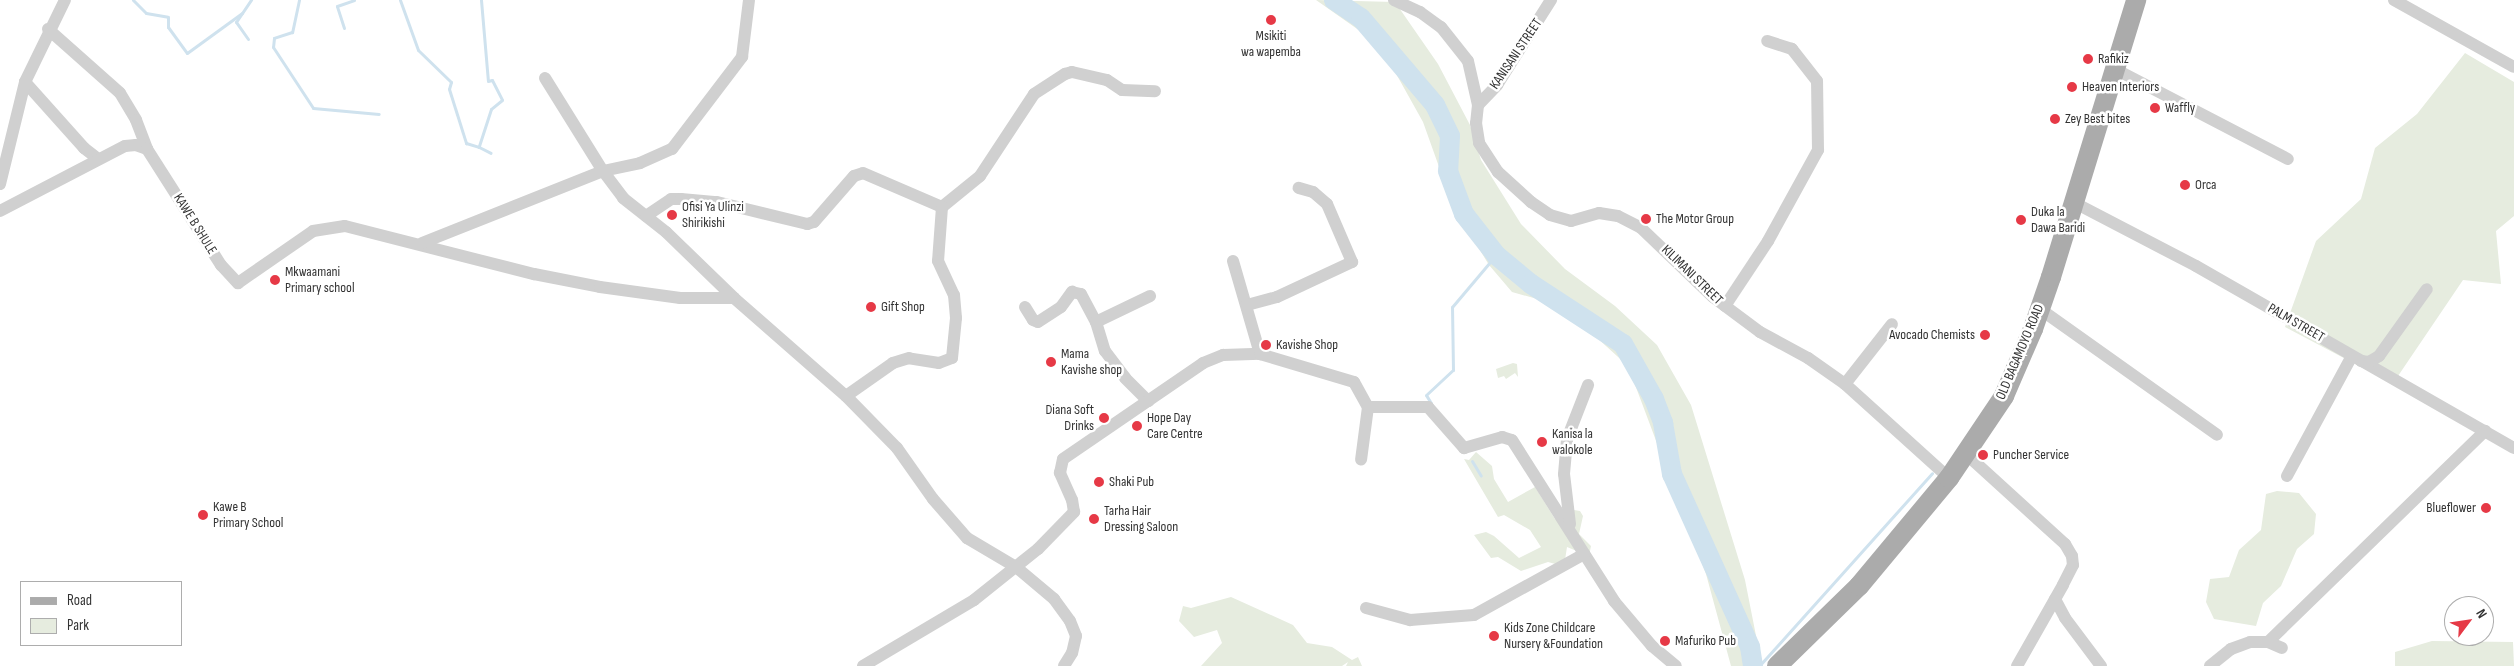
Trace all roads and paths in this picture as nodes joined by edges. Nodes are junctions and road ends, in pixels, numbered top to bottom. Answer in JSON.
{"nodes":[{"id":1,"x":65,"y":0,"type":"edge"},
{"id":2,"x":750,"y":0,"type":"edge"},
{"id":3,"x":1394,"y":0,"type":"edge"},
{"id":4,"x":1551,"y":0,"type":"edge"},
{"id":5,"x":2136,"y":0,"type":"edge"},
{"id":6,"x":2394,"y":0,"type":"edge"},
{"id":7,"x":2411,"y":4,"type":"edge"},
{"id":8,"x":48,"y":29,"type":"junction"},
{"id":9,"x":1767,"y":41,"type":"dead end"},
{"id":10,"x":2514,"y":67,"type":"edge"},
{"id":11,"x":2113,"y":68,"type":"junction"},
{"id":12,"x":545,"y":78,"type":"dead end"},
{"id":13,"x":26,"y":82,"type":"junction"},
{"id":14,"x":1156,"y":91,"type":"dead end"},
{"id":15,"x":1478,"y":105,"type":"junction"},
{"id":16,"x":147,"y":148,"type":"junction"},
{"id":17,"x":98,"y":159,"type":"junction"},
{"id":18,"x":2288,"y":159,"type":"dead end"},
{"id":19,"x":603,"y":171,"type":"junction"},
{"id":20,"x":0,"y":184,"type":"edge"},
{"id":21,"x":1299,"y":188,"type":"dead end"},
{"id":22,"x":2075,"y":203,"type":"junction"},
{"id":23,"x":942,"y":207,"type":"junction"},
{"id":24,"x":0,"y":211,"type":"edge"},
{"id":25,"x":646,"y":216,"type":"junction"},
{"id":26,"x":422,"y":243,"type":"junction"},
{"id":27,"x":1233,"y":261,"type":"dead end"},
{"id":28,"x":2427,"y":288,"type":"dead end"},
{"id":29,"x":1150,"y":296,"type":"dead end"},
{"id":30,"x":734,"y":298,"type":"junction"},
{"id":31,"x":1247,"y":305,"type":"junction"},
{"id":32,"x":1725,"y":306,"type":"junction"},
{"id":33,"x":1025,"y":308,"type":"dead end"},
{"id":34,"x":2040,"y":309,"type":"junction"},
{"id":35,"x":1096,"y":322,"type":"junction"},
{"id":36,"x":1892,"y":324,"type":"dead end"},
{"id":37,"x":1260,"y":354,"type":"junction"},
{"id":38,"x":2356,"y":358,"type":"junction"},
{"id":39,"x":1845,"y":384,"type":"junction"},
{"id":40,"x":1588,"y":385,"type":"dead end"},
{"id":41,"x":846,"y":396,"type":"junction"},
{"id":42,"x":1148,"y":401,"type":"junction"},
{"id":43,"x":1368,"y":407,"type":"junction"},
{"id":44,"x":2486,"y":430,"type":"junction"},
{"id":45,"x":2217,"y":435,"type":"dead end"},
{"id":46,"x":2514,"y":448,"type":"edge"},
{"id":47,"x":1966,"y":454,"type":"junction"},
{"id":48,"x":1361,"y":460,"type":"dead end"},
{"id":49,"x":2287,"y":476,"type":"dead end"},
{"id":50,"x":1949,"y":478,"type":"junction"},
{"id":51,"x":1571,"y":529,"type":"junction"},
{"id":52,"x":1584,"y":554,"type":"junction"},
{"id":53,"x":1016,"y":567,"type":"junction"},
{"id":54,"x":2055,"y":599,"type":"junction"},
{"id":55,"x":1366,"y":608,"type":"dead end"},
{"id":56,"x":2268,"y":642,"type":"junction"},
{"id":57,"x":2282,"y":648,"type":"dead end"},
{"id":58,"x":863,"y":666,"type":"edge"},
{"id":59,"x":1064,"y":666,"type":"edge"},
{"id":60,"x":1676,"y":666,"type":"edge"},
{"id":61,"x":1777,"y":666,"type":"edge"},
{"id":62,"x":2017,"y":666,"type":"edge"},
{"id":63,"x":2101,"y":666,"type":"edge"},
{"id":64,"x":2210,"y":666,"type":"edge"}],
"edges":[{"from":1,"to":8,"type":"street"},
{"from":2,"to":19,"type":"street"},
{"from":3,"to":15,"type":"street","name":"KILIMANI STREET"},
{"from":4,"to":15,"type":"street","name":"KANISANI STREET"},
{"from":5,"to":11,"type":"main road","name":"OLD BAGAMOYO ROAD"},
{"from":6,"to":7,"type":"street"},
{"from":7,"to":10,"type":"street"},
{"from":8,"to":13,"type":"street"},
{"from":8,"to":16,"type":"street"},
{"from":9,"to":32,"type":"street"},
{"from":11,"to":18,"type":"street"},
{"from":11,"to":22,"type":"main road","name":"OLD BAGAMOYO ROAD"},
{"from":12,"to":19,"type":"street"},
{"from":13,"to":17,"type":"street"},
{"from":13,"to":20,"type":"street"},
{"from":14,"to":23,"type":"street"},
{"from":15,"to":32,"type":"street","name":"KILIMANI STREET"},
{"from":16,"to":17,"type":"street"},
{"from":16,"to":26,"type":"street","name":"KAWE B SHULE"},
{"from":17,"to":24,"type":"street"},
{"from":19,"to":25,"type":"street"},
{"from":19,"to":26,"type":"street"},
{"from":21,"to":31,"type":"street"},
{"from":22,"to":34,"type":"main road","name":"OLD BAGAMOYO ROAD"},
{"from":22,"to":38,"type":"street","name":"PALM STREET"},
{"from":23,"to":25,"type":"street"},
{"from":23,"to":41,"type":"street"},
{"from":25,"to":30,"type":"street"},
{"from":26,"to":30,"type":"street"},
{"from":27,"to":31,"type":"street"},
{"from":28,"to":38,"type":"street"},
{"from":29,"to":35,"type":"street"},
{"from":30,"to":41,"type":"street"},
{"from":31,"to":37,"type":"street"},
{"from":32,"to":39,"type":"street","name":"KILIMANI STREET"},
{"from":33,"to":35,"type":"street"},
{"from":34,"to":45,"type":"street"},
{"from":34,"to":47,"type":"main road","name":"OLD BAGAMOYO ROAD"},
{"from":35,"to":42,"type":"street"},
{"from":36,"to":39,"type":"street"},
{"from":37,"to":42,"type":"street"},
{"from":37,"to":43,"type":"street"},
{"from":38,"to":44,"type":"street","name":"PALM STREET"},
{"from":38,"to":49,"type":"street"},
{"from":39,"to":50,"type":"street","name":"KILIMANI STREET"},
{"from":40,"to":51,"type":"street"},
{"from":41,"to":53,"type":"street"},
{"from":42,"to":53,"type":"street"},
{"from":43,"to":48,"type":"street"},
{"from":43,"to":51,"type":"street"},
{"from":44,"to":46,"type":"street","name":"PALM STREET"},
{"from":44,"to":56,"type":"street"},
{"from":47,"to":50,"type":"main road","name":"OLD BAGAMOYO ROAD"},
{"from":47,"to":54,"type":"street"},
{"from":50,"to":61,"type":"main road","name":"OLD BAGAMOYO ROAD"},
{"from":51,"to":52,"type":"street"},
{"from":52,"to":55,"type":"street"},
{"from":52,"to":60,"type":"street"},
{"from":53,"to":58,"type":"street"},
{"from":53,"to":59,"type":"street"},
{"from":54,"to":62,"type":"street"},
{"from":54,"to":63,"type":"street"},
{"from":56,"to":57,"type":"street"},
{"from":56,"to":64,"type":"street"}]}
